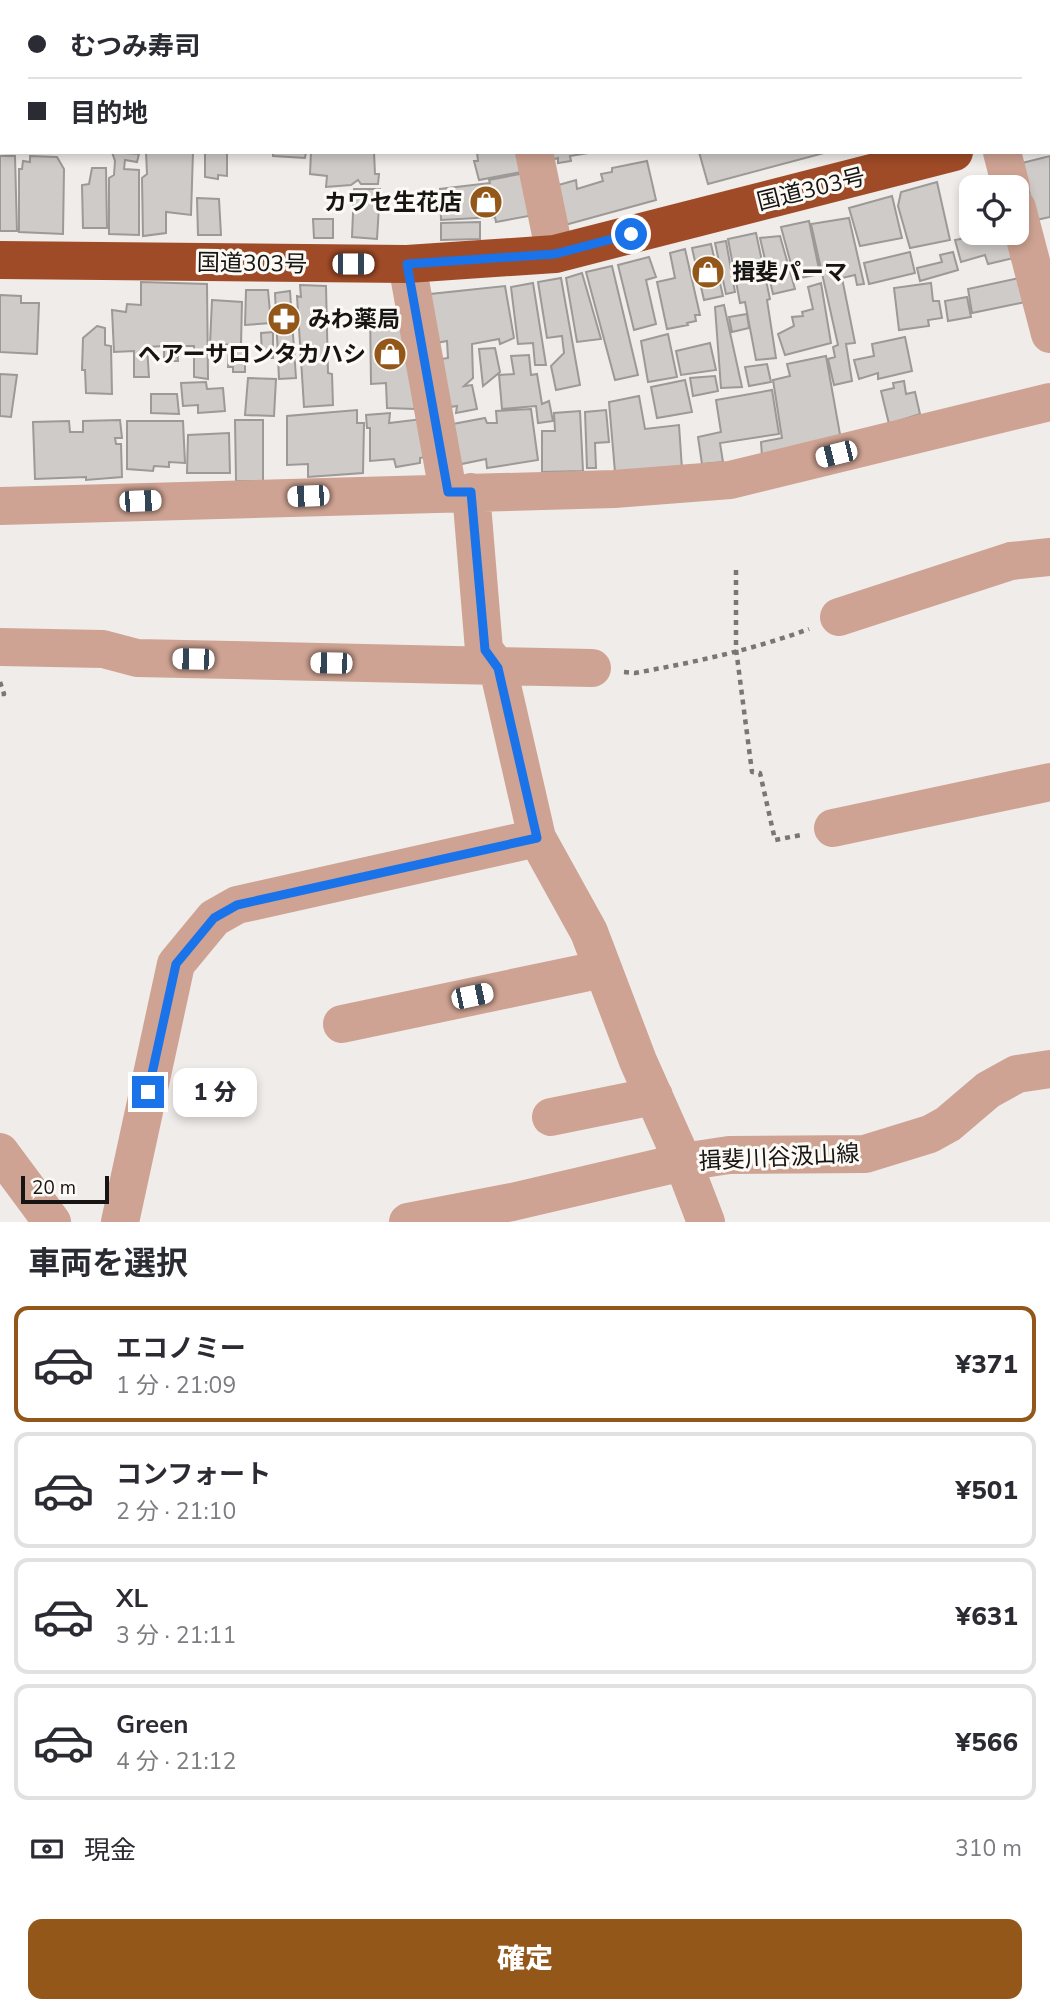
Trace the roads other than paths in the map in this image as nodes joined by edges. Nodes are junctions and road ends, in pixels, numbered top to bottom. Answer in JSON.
{"nodes":[{"id":1,"x":534,"y":154,"type":"edge"},
{"id":2,"x":938,"y":154,"type":"edge"},
{"id":3,"x":1003,"y":154,"type":"edge"},
{"id":4,"x":907,"y":158,"type":"edge"},
{"id":5,"x":1008,"y":175,"type":"edge"},
{"id":6,"x":1027,"y":245,"type":"edge"},
{"id":7,"x":555,"y":254,"type":"junction"},
{"id":8,"x":0,"y":260,"type":"edge"},
{"id":9,"x":407,"y":264,"type":"junction"},
{"id":10,"x":1050,"y":334,"type":"edge"},
{"id":11,"x":1050,"y":402,"type":"edge"},
{"id":12,"x":459,"y":492,"type":"junction"},
{"id":13,"x":0,"y":506,"type":"edge"},
{"id":14,"x":1050,"y":557,"type":"edge"},
{"id":15,"x":839,"y":617,"type":"road end"},
{"id":16,"x":0,"y":647,"type":"edge"},
{"id":17,"x":498,"y":668,"type":"junction"},
{"id":18,"x":592,"y":668,"type":"road end"},
{"id":19,"x":1050,"y":782,"type":"edge"},
{"id":20,"x":833,"y":828,"type":"road end"},
{"id":21,"x":537,"y":838,"type":"junction"},
{"id":22,"x":603,"y":968,"type":"junction"},
{"id":23,"x":342,"y":1024,"type":"dead end"},
{"id":24,"x":1050,"y":1069,"type":"edge"},
{"id":25,"x":653,"y":1096,"type":"junction"},
{"id":26,"x":551,"y":1117,"type":"dead end"},
{"id":27,"x":0,"y":1152,"type":"edge"},
{"id":28,"x":683,"y":1162,"type":"junction"},
{"id":29,"x":52,"y":1222,"type":"edge"},
{"id":30,"x":120,"y":1222,"type":"edge"},
{"id":31,"x":408,"y":1222,"type":"edge"},
{"id":32,"x":706,"y":1222,"type":"edge"}],
"edges":[{"from":1,"to":7,"type":"street"},
{"from":2,"to":4,"type":"highway","name":"国道303号"},
{"from":3,"to":5,"type":"street"},
{"from":4,"to":7,"type":"highway","name":"国道303号"},
{"from":6,"to":10,"type":"street"},
{"from":7,"to":9,"type":"highway","name":"国道303号"},
{"from":8,"to":9,"type":"highway","name":"国道303号"},
{"from":9,"to":12,"type":"street"},
{"from":11,"to":12,"type":"street"},
{"from":12,"to":13,"type":"street"},
{"from":12,"to":17,"type":"street"},
{"from":14,"to":15,"type":"street"},
{"from":16,"to":17,"type":"street"},
{"from":17,"to":18,"type":"street"},
{"from":17,"to":21,"type":"street"},
{"from":19,"to":20,"type":"street"},
{"from":21,"to":22,"type":"street"},
{"from":21,"to":30,"type":"street"},
{"from":22,"to":23,"type":"street"},
{"from":22,"to":25,"type":"street"},
{"from":24,"to":28,"type":"street","name":"揖斐川谷汲山線"},
{"from":25,"to":26,"type":"street"},
{"from":25,"to":28,"type":"street"},
{"from":27,"to":29,"type":"street"},
{"from":28,"to":31,"type":"street","name":"揖斐川谷汲山線"},
{"from":28,"to":32,"type":"street"}]}
